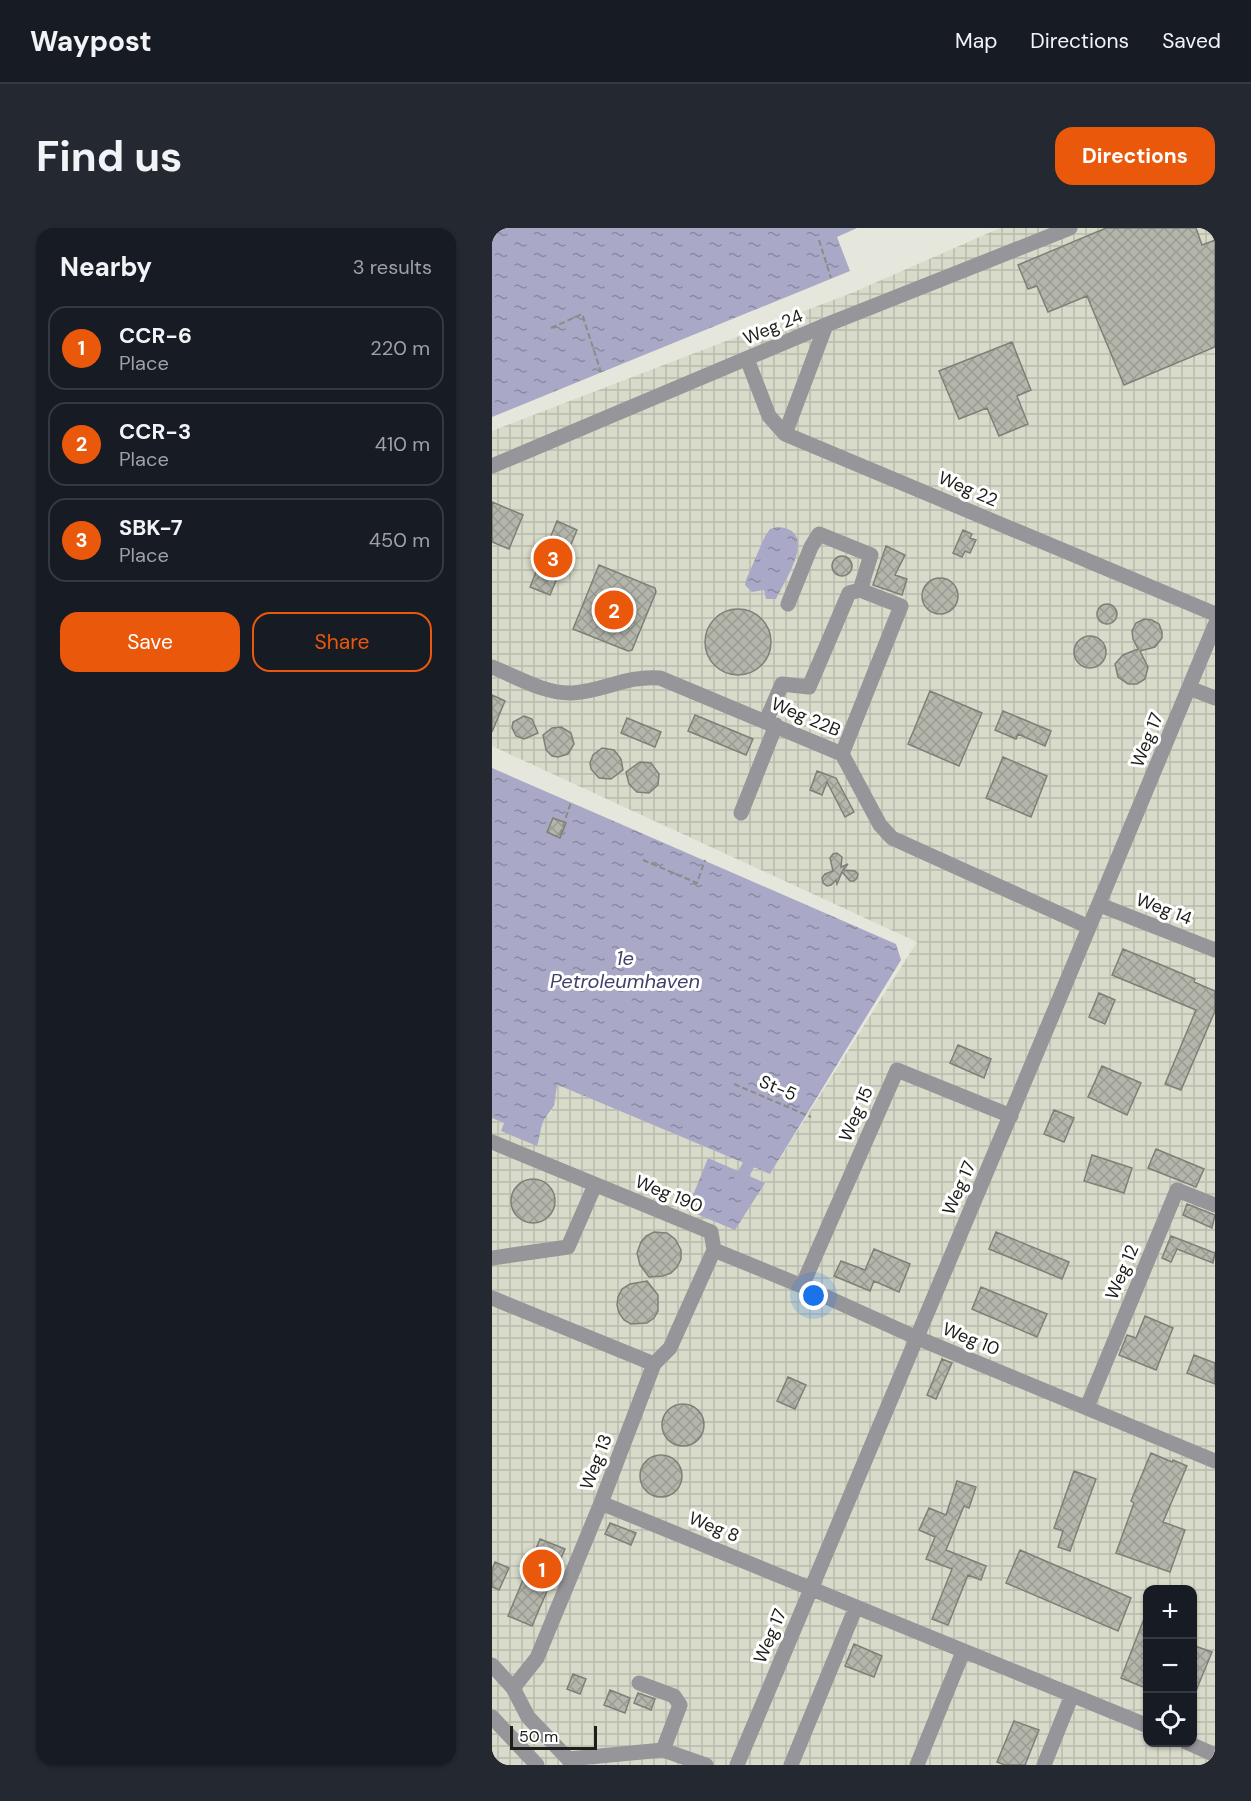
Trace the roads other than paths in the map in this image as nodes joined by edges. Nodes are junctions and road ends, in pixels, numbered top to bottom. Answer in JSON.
{"nodes":[{"id":1,"x":1070,"y":228,"type":"edge"},
{"id":2,"x":826,"y":325,"type":"junction"},
{"id":3,"x":747,"y":359,"type":"junction"},
{"id":4,"x":785,"y":434,"type":"junction"},
{"id":5,"x":492,"y":466,"type":"edge"},
{"id":6,"x":860,"y":590,"type":"junction"},
{"id":7,"x":788,"y":604,"type":"dead end"},
{"id":8,"x":1215,"y":614,"type":"edge"},
{"id":9,"x":1215,"y":625,"type":"edge"},
{"id":10,"x":492,"y":667,"type":"edge"},
{"id":11,"x":1189,"y":688,"type":"junction"},
{"id":12,"x":1215,"y":698,"type":"edge"},
{"id":13,"x":771,"y":723,"type":"junction"},
{"id":14,"x":842,"y":754,"type":"junction"},
{"id":15,"x":741,"y":813,"type":"dead end"},
{"id":16,"x":1100,"y":905,"type":"junction"},
{"id":17,"x":1089,"y":927,"type":"junction"},
{"id":18,"x":1215,"y":950,"type":"edge"},
{"id":19,"x":1011,"y":1116,"type":"junction"},
{"id":20,"x":492,"y":1142,"type":"edge"},
{"id":21,"x":595,"y":1185,"type":"junction"},
{"id":22,"x":1215,"y":1205,"type":"edge"},
{"id":23,"x":714,"y":1250,"type":"junction"},
{"id":24,"x":492,"y":1258,"type":"edge"},
{"id":25,"x":802,"y":1286,"type":"junction"},
{"id":26,"x":492,"y":1298,"type":"edge"},
{"id":27,"x":915,"y":1337,"type":"junction"},
{"id":28,"x":654,"y":1364,"type":"junction"},
{"id":29,"x":1087,"y":1407,"type":"junction"},
{"id":30,"x":1215,"y":1461,"type":"edge"},
{"id":31,"x":602,"y":1503,"type":"junction"},
{"id":32,"x":811,"y":1589,"type":"junction"},
{"id":33,"x":856,"y":1607,"type":"junction"},
{"id":34,"x":963,"y":1652,"type":"junction"},
{"id":35,"x":492,"y":1665,"type":"edge"},
{"id":36,"x":639,"y":1683,"type":"dead end"},
{"id":37,"x":513,"y":1688,"type":"junction"},
{"id":38,"x":1072,"y":1695,"type":"junction"},
{"id":39,"x":492,"y":1717,"type":"edge"},
{"id":40,"x":1143,"y":1724,"type":"edge"},
{"id":41,"x":1196,"y":1747,"type":"edge"},
{"id":42,"x":663,"y":1750,"type":"junction"},
{"id":43,"x":1215,"y":1755,"type":"edge"},
{"id":44,"x":571,"y":1762,"type":"edge"},
{"id":45,"x":537,"y":1765,"type":"edge"},
{"id":46,"x":706,"y":1765,"type":"edge"},
{"id":47,"x":737,"y":1765,"type":"edge"},
{"id":48,"x":791,"y":1765,"type":"edge"},
{"id":49,"x":917,"y":1765,"type":"edge"},
{"id":50,"x":1044,"y":1765,"type":"edge"}],
"edges":[{"from":1,"to":2,"type":"lane","name":"Weg 24"},
{"from":2,"to":3,"type":"lane","name":"Weg 24"},
{"from":2,"to":4,"type":"lane"},
{"from":3,"to":4,"type":"lane","name":"Weg 22"},
{"from":3,"to":5,"type":"lane","name":"Weg 24"},
{"from":4,"to":8,"type":"lane","name":"Weg 22"},
{"from":6,"to":7,"type":"lane"},
{"from":6,"to":13,"type":"lane"},
{"from":6,"to":14,"type":"lane"},
{"from":9,"to":11,"type":"lane","name":"Weg 17"},
{"from":10,"to":13,"type":"lane","name":"Weg 22B"},
{"from":11,"to":12,"type":"lane"},
{"from":11,"to":16,"type":"lane","name":"Weg 17"},
{"from":13,"to":14,"type":"lane","name":"Weg 22B"},
{"from":13,"to":15,"type":"lane"},
{"from":14,"to":17,"type":"lane","name":"Weg 22B"},
{"from":16,"to":17,"type":"lane","name":"Weg 17"},
{"from":16,"to":18,"type":"lane","name":"Weg 14"},
{"from":17,"to":19,"type":"lane","name":"Weg 17"},
{"from":19,"to":25,"type":"lane","name":"Weg 15"},
{"from":19,"to":27,"type":"lane","name":"Weg 17"},
{"from":20,"to":21,"type":"lane"},
{"from":21,"to":23,"type":"lane","name":"Weg 190"},
{"from":21,"to":24,"type":"lane"},
{"from":22,"to":29,"type":"lane","name":"Weg 12"},
{"from":23,"to":25,"type":"lane","name":"Weg 10"},
{"from":23,"to":28,"type":"lane","name":"Weg 13"},
{"from":25,"to":27,"type":"lane","name":"Weg 10"},
{"from":26,"to":28,"type":"lane"},
{"from":27,"to":29,"type":"lane","name":"Weg 10"},
{"from":27,"to":32,"type":"lane","name":"Weg 17"},
{"from":28,"to":31,"type":"lane","name":"Weg 13"},
{"from":29,"to":30,"type":"lane","name":"Weg 10"},
{"from":31,"to":32,"type":"lane","name":"Weg 8"},
{"from":31,"to":37,"type":"lane","name":"Weg 13"},
{"from":32,"to":33,"type":"lane","name":"Weg 8"},
{"from":32,"to":47,"type":"lane","name":"Weg 17"},
{"from":33,"to":34,"type":"lane","name":"Weg 8"},
{"from":33,"to":48,"type":"lane"},
{"from":34,"to":38,"type":"lane","name":"Weg 8"},
{"from":34,"to":49,"type":"lane"},
{"from":35,"to":37,"type":"lane"},
{"from":36,"to":42,"type":"lane"},
{"from":37,"to":44,"type":"lane"},
{"from":38,"to":40,"type":"lane","name":"Weg 8"},
{"from":38,"to":50,"type":"lane"},
{"from":39,"to":45,"type":"lane"},
{"from":41,"to":43,"type":"lane"},
{"from":42,"to":44,"type":"lane"},
{"from":42,"to":46,"type":"lane"}]}
